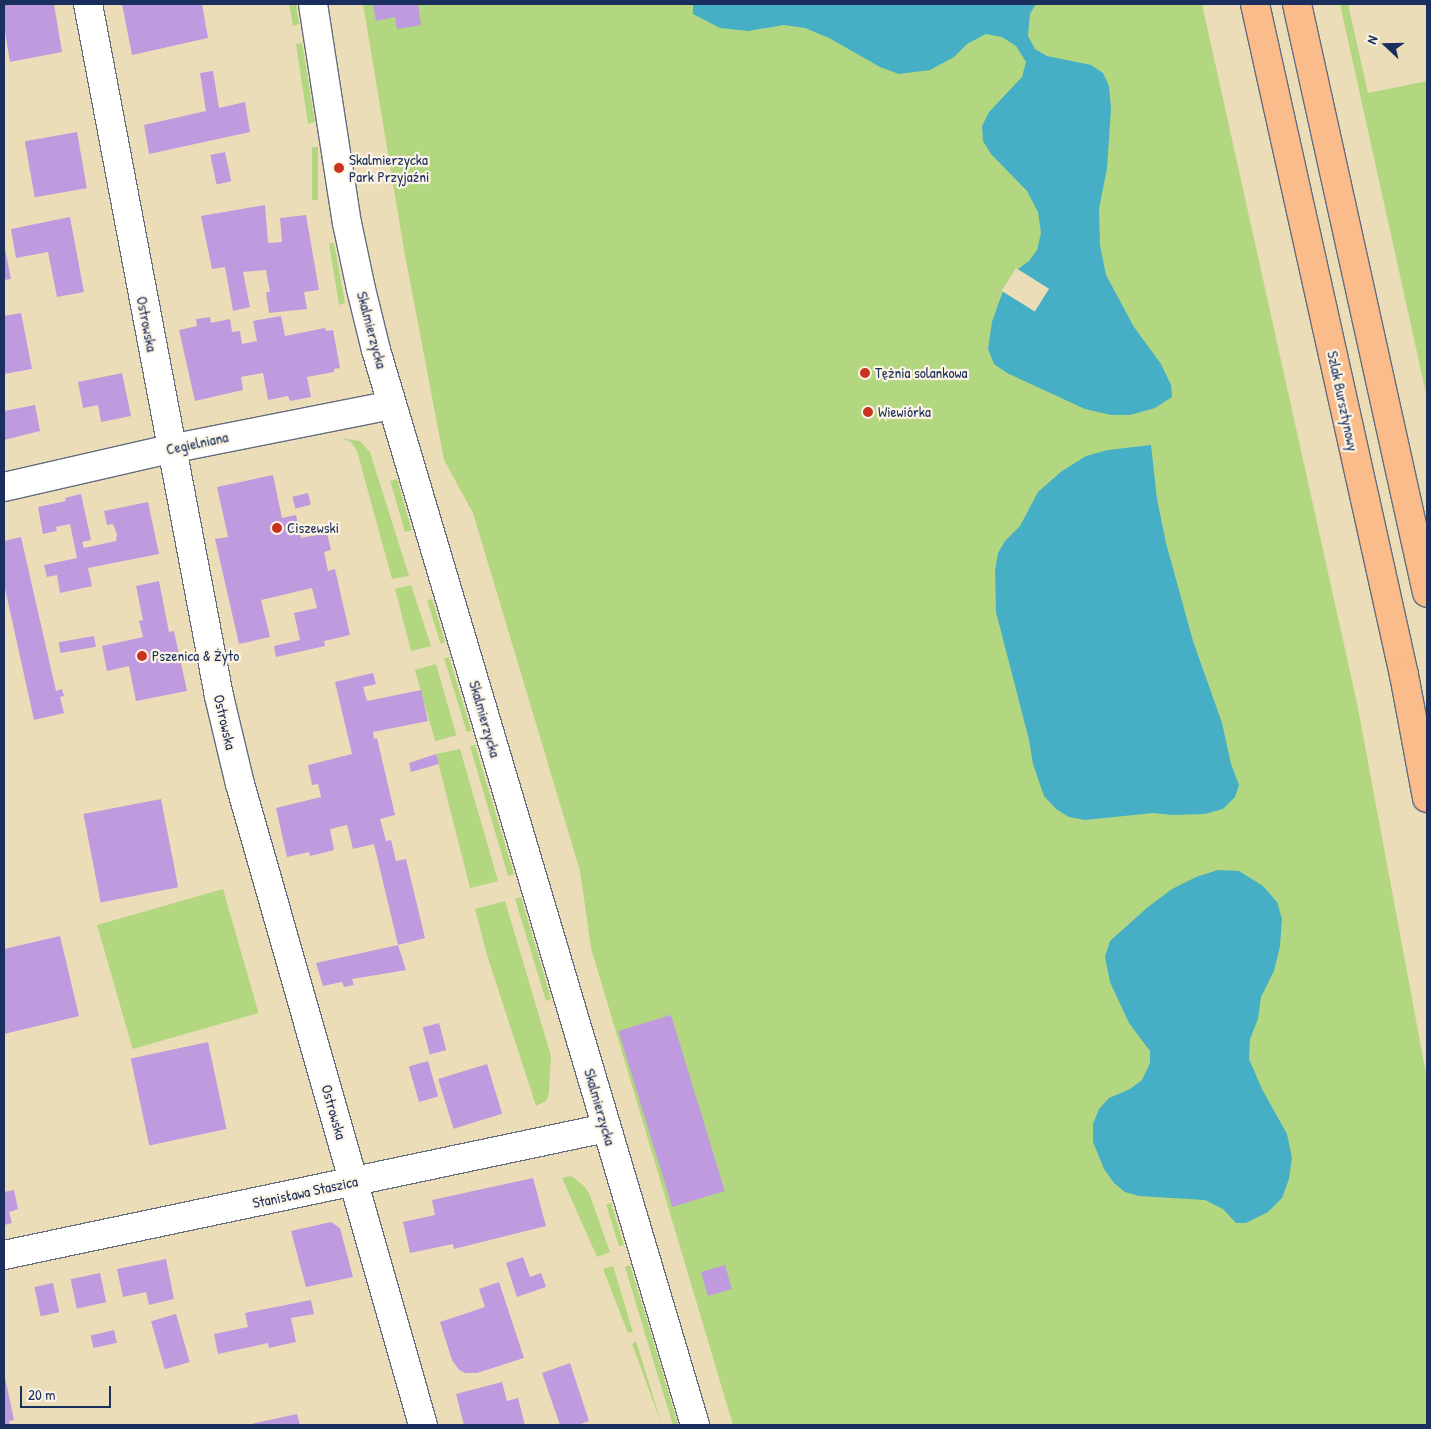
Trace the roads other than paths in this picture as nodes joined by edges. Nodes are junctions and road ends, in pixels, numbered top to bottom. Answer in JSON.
{"nodes":[{"id":1,"x":88,"y":4,"type":"edge"},
{"id":2,"x":313,"y":4,"type":"edge"},
{"id":3,"x":1255,"y":4,"type":"edge"},
{"id":4,"x":1297,"y":4,"type":"edge"},
{"id":5,"x":392,"y":405,"type":"junction"},
{"id":6,"x":170,"y":449,"type":"junction"},
{"id":7,"x":4,"y":487,"type":"edge"},
{"id":8,"x":1427,"y":593,"type":"edge"},
{"id":9,"x":1427,"y":798,"type":"edge"},
{"id":10,"x":606,"y":1128,"type":"junction"},
{"id":11,"x":354,"y":1182,"type":"junction"},
{"id":12,"x":4,"y":1256,"type":"edge"},
{"id":13,"x":423,"y":1425,"type":"edge"},
{"id":14,"x":695,"y":1425,"type":"edge"}],
"edges":[{"from":1,"to":6,"type":"street","name":"Ostrowska"},
{"from":2,"to":5,"type":"street","name":"Skalmierzycka"},
{"from":3,"to":9,"type":"main road","name":"Szlak Bursztynowy"},
{"from":4,"to":8,"type":"main road"},
{"from":5,"to":6,"type":"street","name":"Cegielniana"},
{"from":5,"to":10,"type":"street","name":"Skalmierzycka"},
{"from":6,"to":7,"type":"street","name":"Cegielniana"},
{"from":6,"to":11,"type":"street","name":"Ostrowska"},
{"from":10,"to":11,"type":"street","name":"Stanisława Staszica"},
{"from":10,"to":14,"type":"street","name":"Skalmierzycka"},
{"from":11,"to":12,"type":"street","name":"Stanisława Staszica"},
{"from":11,"to":13,"type":"street","name":"Ostrowska"}]}
